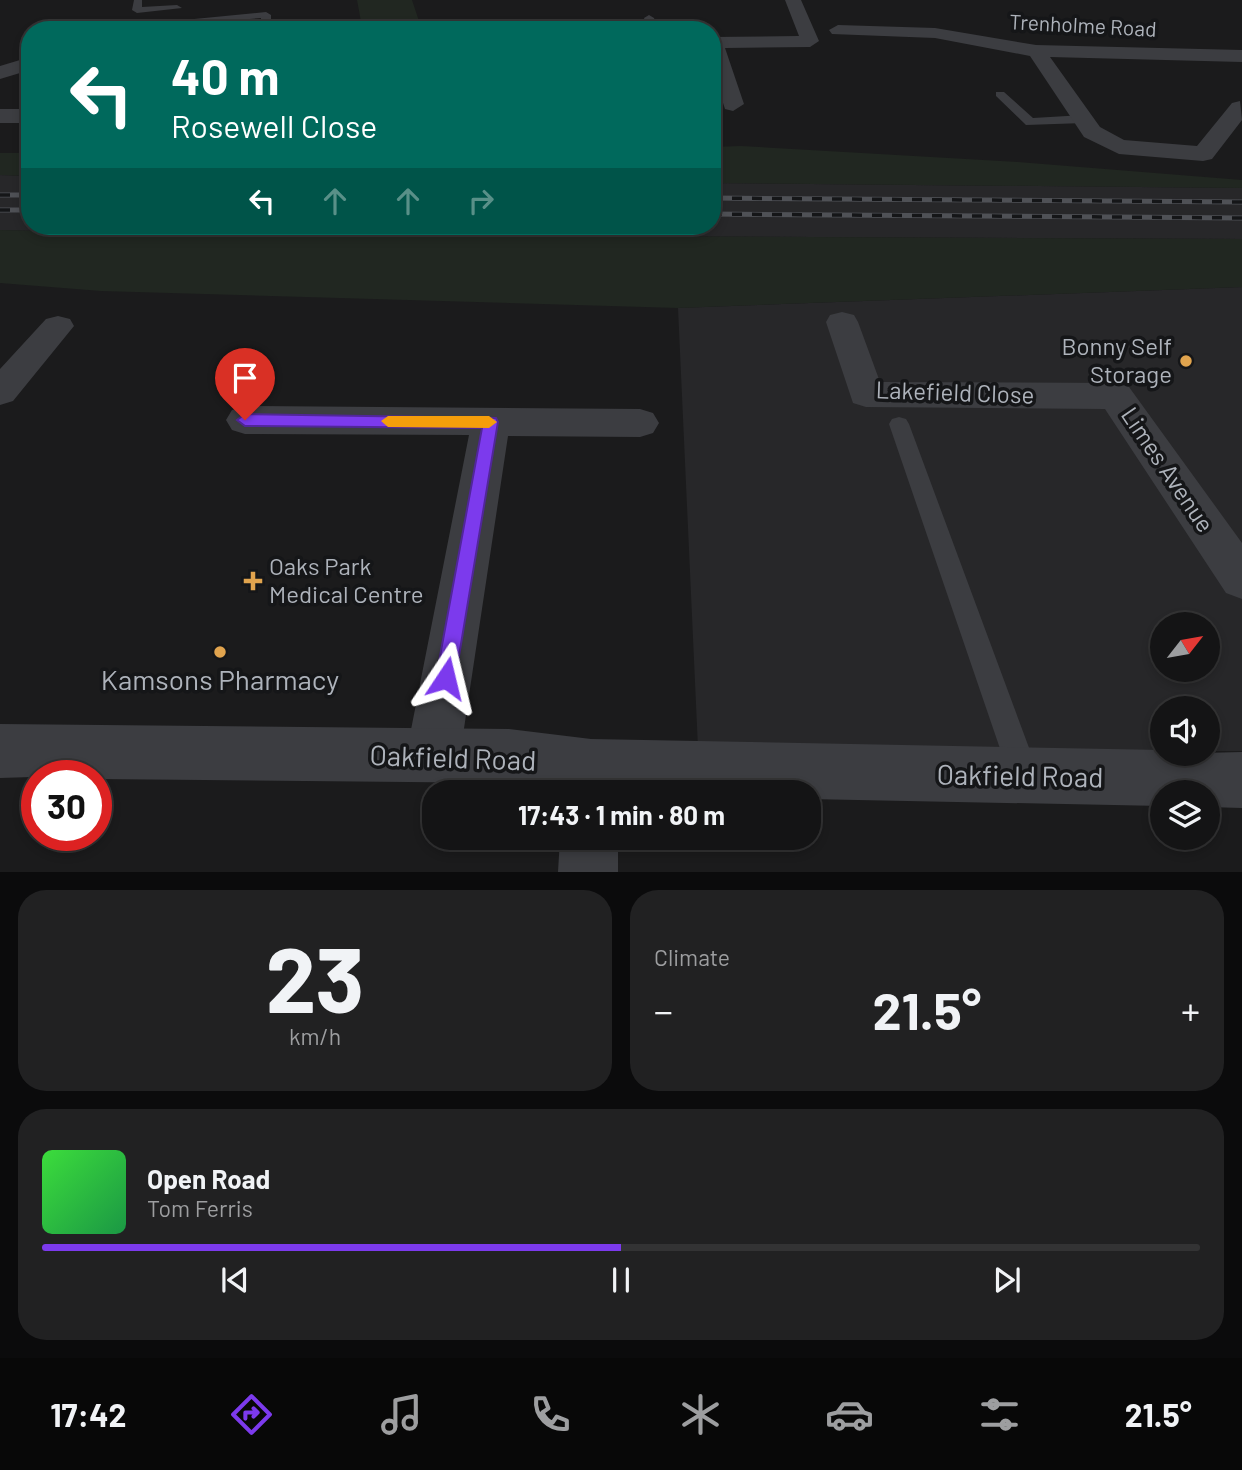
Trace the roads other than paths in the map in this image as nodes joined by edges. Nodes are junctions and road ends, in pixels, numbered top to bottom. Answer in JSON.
{"nodes":[{"id":1,"x":138,"y":0,"type":"edge"},
{"id":2,"x":793,"y":0,"type":"edge"},
{"id":3,"x":188,"y":7,"type":"dead end"},
{"id":4,"x":649,"y":18,"type":"dead end"},
{"id":5,"x":185,"y":21,"type":"edge"},
{"id":6,"x":266,"y":21,"type":"edge"},
{"id":7,"x":650,"y":21,"type":"edge"},
{"id":8,"x":838,"y":30,"type":"dead end"},
{"id":9,"x":721,"y":43,"type":"edge"},
{"id":10,"x":1036,"y":51,"type":"junction"},
{"id":11,"x":1242,"y":56,"type":"edge"},
{"id":12,"x":21,"y":66,"type":"edge"},
{"id":13,"x":721,"y":67,"type":"edge"},
{"id":14,"x":0,"y":73,"type":"edge"},
{"id":15,"x":1000,"y":94,"type":"dead end"},
{"id":16,"x":733,"y":104,"type":"dead end"},
{"id":17,"x":1240,"y":108,"type":"dead end"},
{"id":18,"x":0,"y":116,"type":"edge"},
{"id":19,"x":21,"y":116,"type":"edge"},
{"id":20,"x":1088,"y":125,"type":"junction"},
{"id":21,"x":842,"y":322,"type":"dead end"},
{"id":22,"x":58,"y":326,"type":"dead end"},
{"id":23,"x":0,"y":392,"type":"edge"},
{"id":24,"x":1116,"y":396,"type":"joint"},
{"id":25,"x":245,"y":420,"type":"dead end"},
{"id":26,"x":491,"y":422,"type":"junction"},
{"id":27,"x":640,"y":423,"type":"dead end"},
{"id":28,"x":899,"y":424,"type":"dead end"},
{"id":29,"x":1242,"y":579,"type":"edge"},
{"id":30,"x":0,"y":751,"type":"edge"},
{"id":31,"x":433,"y":755,"type":"junction"},
{"id":32,"x":1025,"y":777,"type":"junction"},
{"id":33,"x":1242,"y":779,"type":"edge"},
{"id":34,"x":591,"y":780,"type":"edge"},
{"id":35,"x":589,"y":850,"type":"edge"},
{"id":36,"x":588,"y":872,"type":"edge"}],
"edges":[{"from":1,"to":3,"type":"lane"},
{"from":2,"to":9,"type":"street"},
{"from":4,"to":7,"type":"lane"},
{"from":5,"to":6,"type":"lane"},
{"from":8,"to":10,"type":"street","name":"Trenholme Road"},
{"from":10,"to":11,"type":"street","name":"Trenholme Road"},
{"from":10,"to":20,"type":"street"},
{"from":12,"to":14,"type":"street"},
{"from":13,"to":16,"type":"street"},
{"from":15,"to":20,"type":"lane"},
{"from":17,"to":20,"type":"street"},
{"from":18,"to":19,"type":"street"},
{"from":21,"to":24,"type":"street","name":"Lakefield Close"},
{"from":22,"to":23,"type":"street"},
{"from":24,"to":29,"type":"street","name":"Limes Avenue"},
{"from":25,"to":26,"type":"street"},
{"from":26,"to":27,"type":"street"},
{"from":26,"to":31,"type":"street"},
{"from":28,"to":32,"type":"lane"},
{"from":30,"to":31,"type":"street","name":"Oakfield Road"},
{"from":31,"to":34,"type":"street","name":"Oakfield Road"},
{"from":32,"to":33,"type":"street","name":"Oakfield Road"},
{"from":32,"to":34,"type":"street","name":"Oakfield Road"},
{"from":35,"to":36,"type":"street"}]}
